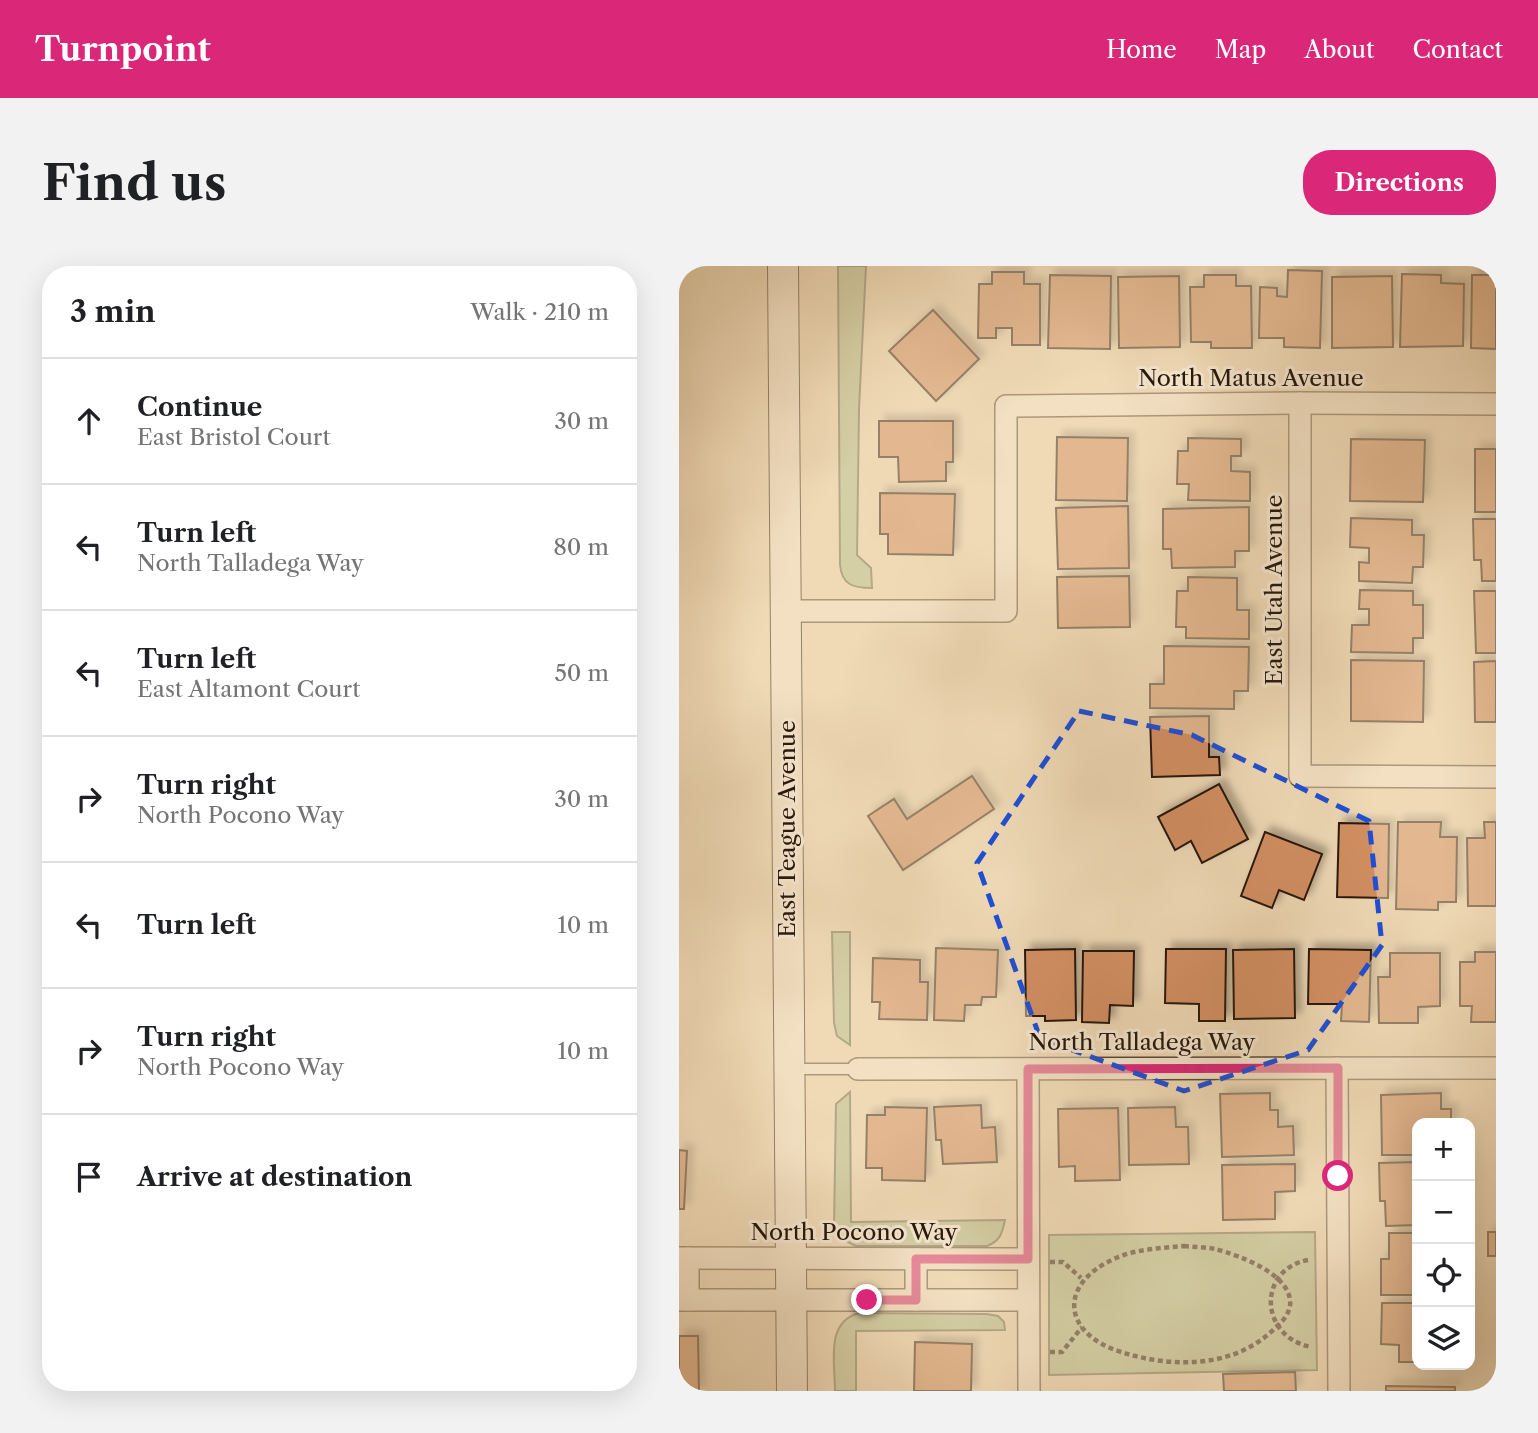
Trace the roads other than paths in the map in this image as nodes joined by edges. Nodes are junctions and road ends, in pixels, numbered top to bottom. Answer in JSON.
{"nodes":[{"id":1,"x":783,"y":266,"type":"edge"},
{"id":2,"x":1300,"y":403,"type":"junction"},
{"id":3,"x":1496,"y":404,"type":"edge"},
{"id":4,"x":785,"y":611,"type":"junction"},
{"id":5,"x":1496,"y":777,"type":"edge"},
{"id":6,"x":1338,"y":1068,"type":"junction"},
{"id":7,"x":1496,"y":1068,"type":"edge"},
{"id":8,"x":789,"y":1069,"type":"junction"},
{"id":9,"x":858,"y":1069,"type":"joint"},
{"id":10,"x":1028,"y":1069,"type":"junction"},
{"id":11,"x":683,"y":1258,"type":"edge"},
{"id":12,"x":791,"y":1258,"type":"junction"},
{"id":13,"x":916,"y":1259,"type":"junction"},
{"id":14,"x":1039,"y":1260,"type":"junction"},
{"id":15,"x":684,"y":1300,"type":"edge"},
{"id":16,"x":791,"y":1300,"type":"junction"},
{"id":17,"x":916,"y":1300,"type":"junction"},
{"id":18,"x":1028,"y":1300,"type":"junction"},
{"id":19,"x":792,"y":1391,"type":"edge"},
{"id":20,"x":1029,"y":1391,"type":"edge"},
{"id":21,"x":1339,"y":1391,"type":"edge"}],
"edges":[{"from":1,"to":4,"type":"street","name":"East Teague Avenue"},
{"from":2,"to":3,"type":"street","name":"North Matus Avenue"},
{"from":2,"to":4,"type":"street","name":"North Matus Avenue"},
{"from":2,"to":5,"type":"street","name":"East Utah Avenue"},
{"from":4,"to":8,"type":"street","name":"East Teague Avenue"},
{"from":6,"to":7,"type":"street","name":"North Talladega Way"},
{"from":6,"to":10,"type":"street","name":"North Talladega Way"},
{"from":6,"to":21,"type":"street"},
{"from":8,"to":9,"type":"lane","name":"North Talladega Way"},
{"from":8,"to":12,"type":"street","name":"East Teague Avenue"},
{"from":9,"to":10,"type":"street","name":"North Talladega Way"},
{"from":10,"to":14,"type":"street"},
{"from":11,"to":12,"type":"street","name":"North Pocono Way"},
{"from":11,"to":15,"type":"street"},
{"from":12,"to":13,"type":"street","name":"North Pocono Way"},
{"from":12,"to":16,"type":"street","name":"East Teague Avenue"},
{"from":13,"to":14,"type":"street","name":"North Pocono Way"},
{"from":13,"to":17,"type":"street"},
{"from":14,"to":18,"type":"street"},
{"from":15,"to":16,"type":"street"},
{"from":16,"to":17,"type":"street"},
{"from":16,"to":19,"type":"street","name":"East Teague Avenue"},
{"from":17,"to":18,"type":"street"},
{"from":18,"to":20,"type":"street"}]}
